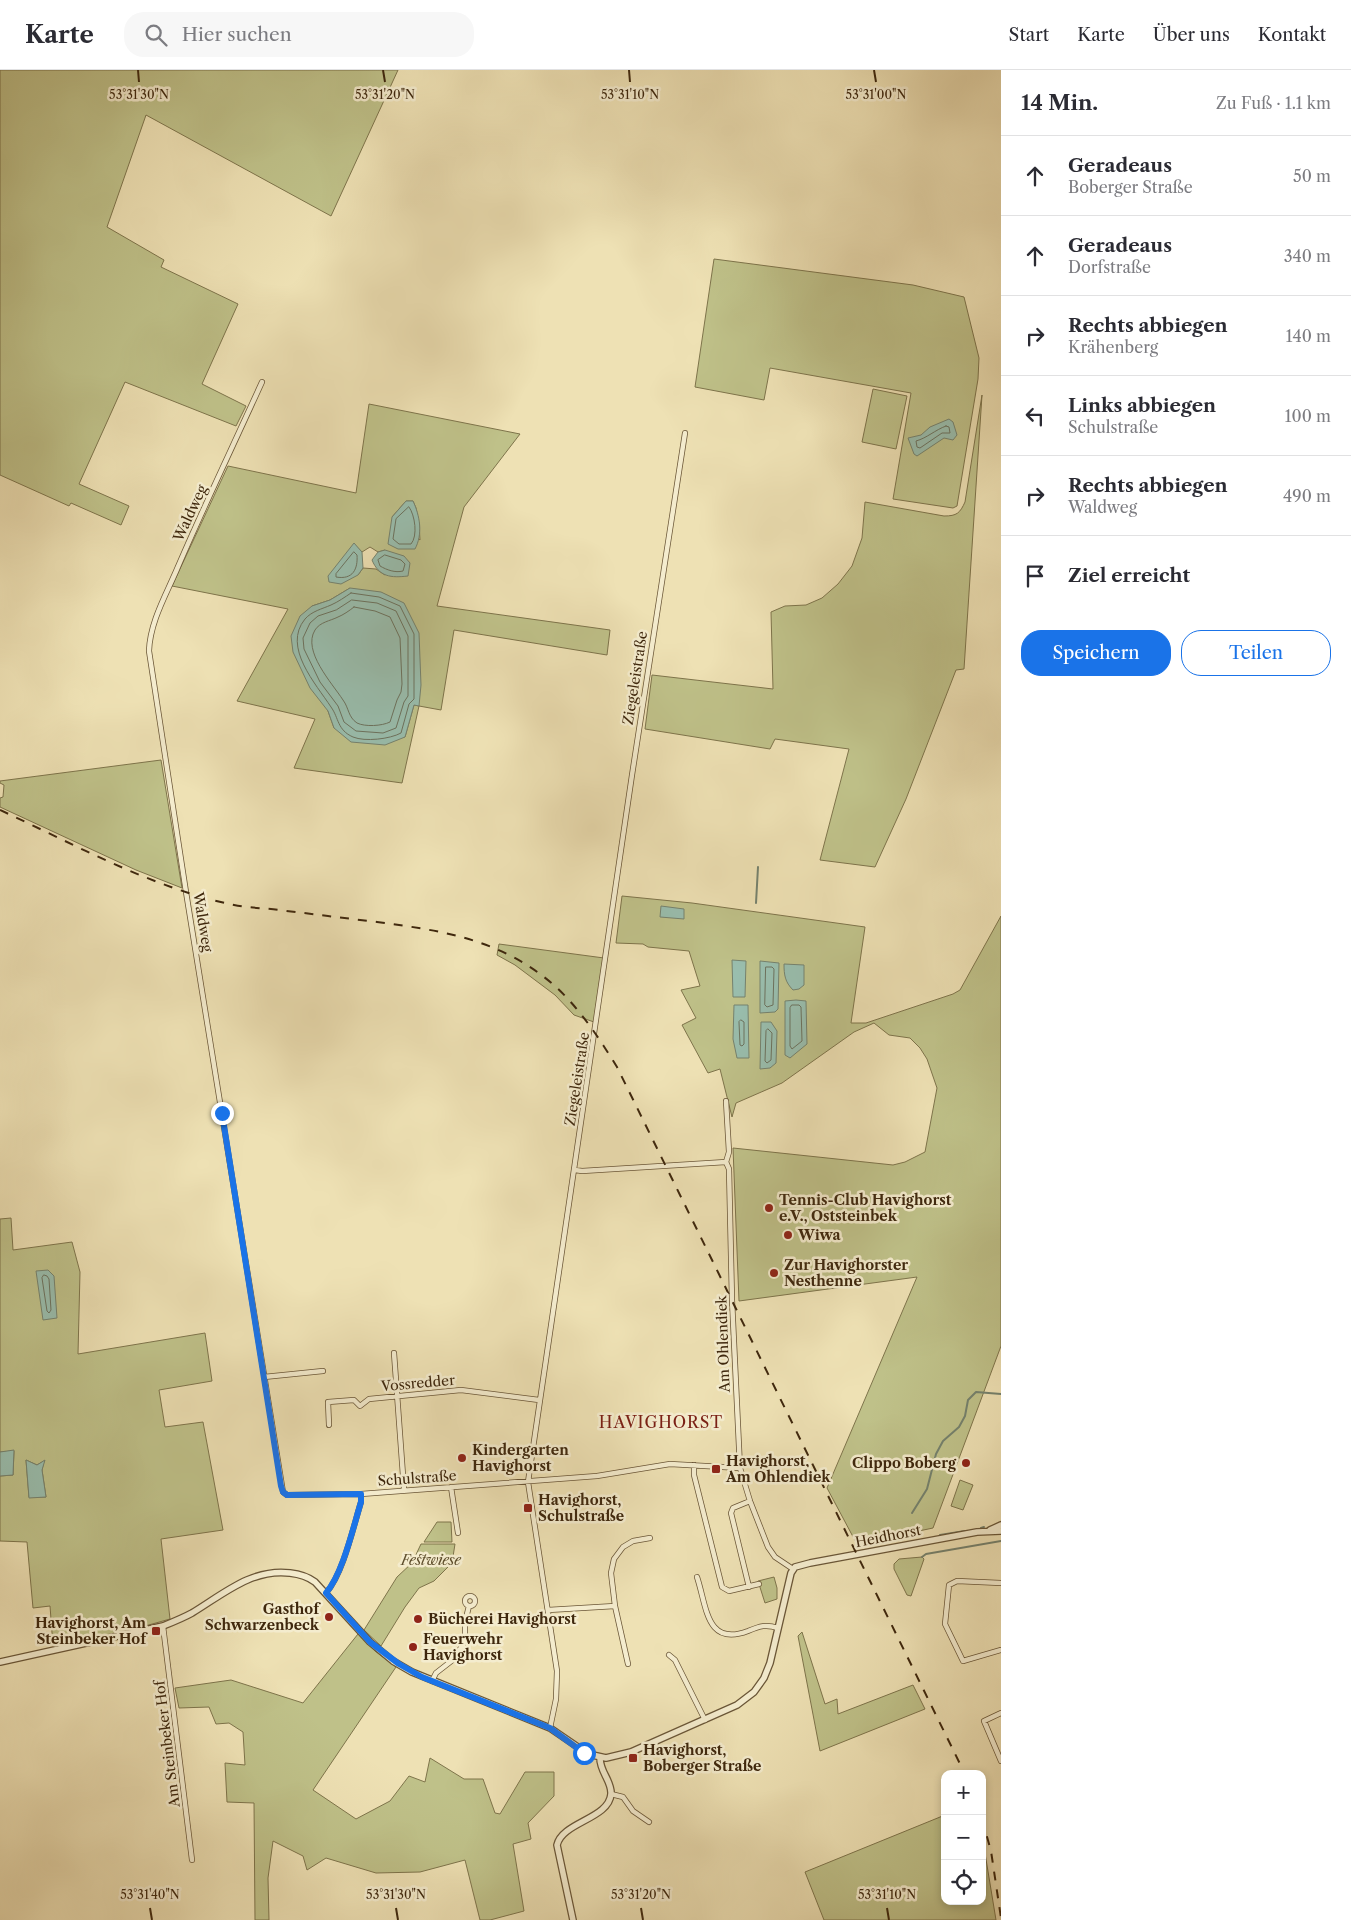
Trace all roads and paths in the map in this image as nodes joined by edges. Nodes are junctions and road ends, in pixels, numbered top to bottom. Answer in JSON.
{"nodes":[{"id":1,"x":262,"y":382,"type":"dead end"},
{"id":2,"x":685,"y":433,"type":"dead end"},
{"id":3,"x":726,"y":1101,"type":"dead end"},
{"id":4,"x":726,"y":1162,"type":"junction"},
{"id":5,"x":575,"y":1170,"type":"junction"},
{"id":6,"x":394,"y":1352,"type":"dead end"},
{"id":7,"x":323,"y":1371,"type":"dead end"},
{"id":8,"x":264,"y":1377,"type":"junction"},
{"id":9,"x":397,"y":1396,"type":"junction"},
{"id":10,"x":540,"y":1400,"type":"junction"},
{"id":11,"x":329,"y":1426,"type":"dead end"},
{"id":12,"x":694,"y":1465,"type":"junction"},
{"id":13,"x":740,"y":1468,"type":"junction"},
{"id":14,"x":528,"y":1482,"type":"junction"},
{"id":15,"x":281,"y":1486,"type":"joint"},
{"id":16,"x":451,"y":1486,"type":"junction"},
{"id":17,"x":404,"y":1489,"type":"junction"},
{"id":18,"x":361,"y":1494,"type":"junction"},
{"id":19,"x":750,"y":1501,"type":"junction"},
{"id":20,"x":1001,"y":1525,"type":"edge"},
{"id":21,"x":988,"y":1530,"type":"junction"},
{"id":22,"x":1001,"y":1531,"type":"edge"},
{"id":23,"x":458,"y":1533,"type":"dead end"},
{"id":24,"x":650,"y":1538,"type":"dead end"},
{"id":25,"x":793,"y":1569,"type":"junction"},
{"id":26,"x":697,"y":1577,"type":"dead end"},
{"id":27,"x":1001,"y":1583,"type":"edge"},
{"id":28,"x":759,"y":1584,"type":"dead end"},
{"id":29,"x":748,"y":1586,"type":"junction"},
{"id":30,"x":326,"y":1593,"type":"junction"},
{"id":31,"x":469,"y":1606,"type":"dead end"},
{"id":32,"x":615,"y":1606,"type":"junction"},
{"id":33,"x":548,"y":1610,"type":"junction"},
{"id":34,"x":163,"y":1626,"type":"junction"},
{"id":35,"x":778,"y":1628,"type":"junction"},
{"id":36,"x":1001,"y":1650,"type":"edge"},
{"id":37,"x":669,"y":1655,"type":"dead end"},
{"id":38,"x":0,"y":1662,"type":"edge"},
{"id":39,"x":628,"y":1664,"type":"dead end"},
{"id":40,"x":432,"y":1681,"type":"junction"},
{"id":41,"x":1001,"y":1713,"type":"edge"},
{"id":42,"x":704,"y":1720,"type":"junction"},
{"id":43,"x":550,"y":1728,"type":"junction"},
{"id":44,"x":600,"y":1757,"type":"junction"},
{"id":45,"x":1001,"y":1761,"type":"edge"},
{"id":46,"x":611,"y":1794,"type":"junction"},
{"id":47,"x":649,"y":1822,"type":"dead end"},
{"id":48,"x":192,"y":1860,"type":"dead end"},
{"id":49,"x":573,"y":1920,"type":"edge"}],
"edges":[{"from":1,"to":8,"type":"street","name":"Waldweg"},
{"from":2,"to":5,"type":"street","name":"Ziegeleistraße"},
{"from":3,"to":4,"type":"street","name":"Am Ohlendiek"},
{"from":4,"to":5,"type":"street"},
{"from":4,"to":13,"type":"street","name":"Am Ohlendiek"},
{"from":5,"to":10,"type":"street","name":"Ziegeleistraße"},
{"from":6,"to":9,"type":"street"},
{"from":7,"to":8,"type":"street"},
{"from":8,"to":15,"type":"street","name":"Waldweg"},
{"from":9,"to":10,"type":"street","name":"Vossredder"},
{"from":9,"to":11,"type":"street","name":"Vossredder"},
{"from":9,"to":17,"type":"street"},
{"from":10,"to":14,"type":"street","name":"Ziegeleistraße"},
{"from":12,"to":13,"type":"street","name":"Schulstraße"},
{"from":12,"to":14,"type":"street","name":"Schulstraße"},
{"from":12,"to":29,"type":"street"},
{"from":13,"to":19,"type":"street","name":"Am Ohlendiek"},
{"from":14,"to":16,"type":"street","name":"Schulstraße"},
{"from":14,"to":33,"type":"street","name":"Ziegeleistraße"},
{"from":15,"to":18,"type":"street","name":"Schulstraße"},
{"from":16,"to":17,"type":"street","name":"Schulstraße"},
{"from":16,"to":23,"type":"street"},
{"from":17,"to":18,"type":"street","name":"Schulstraße"},
{"from":18,"to":30,"type":"street"},
{"from":19,"to":25,"type":"street","name":"Am Ohlendiek"},
{"from":19,"to":29,"type":"street"},
{"from":20,"to":21,"type":"street","name":"Heidhorst"},
{"from":21,"to":22,"type":"street","name":"Heidhorst"},
{"from":21,"to":25,"type":"street","name":"Heidhorst"},
{"from":24,"to":32,"type":"street"},
{"from":25,"to":35,"type":"street"},
{"from":26,"to":35,"type":"street"},
{"from":27,"to":36,"type":"street"},
{"from":28,"to":29,"type":"street"},
{"from":30,"to":34,"type":"street"},
{"from":30,"to":40,"type":"street"},
{"from":31,"to":40,"type":"street"},
{"from":32,"to":33,"type":"street"},
{"from":32,"to":39,"type":"street"},
{"from":33,"to":43,"type":"street","name":"Ziegeleistraße"},
{"from":34,"to":38,"type":"street"},
{"from":34,"to":48,"type":"street","name":"Am Steinbeker Hof"},
{"from":35,"to":42,"type":"street"},
{"from":37,"to":42,"type":"street"},
{"from":40,"to":43,"type":"street"},
{"from":41,"to":45,"type":"street"},
{"from":42,"to":44,"type":"street"},
{"from":43,"to":44,"type":"street"},
{"from":44,"to":46,"type":"street"},
{"from":46,"to":47,"type":"street"},
{"from":46,"to":49,"type":"street"}]}
